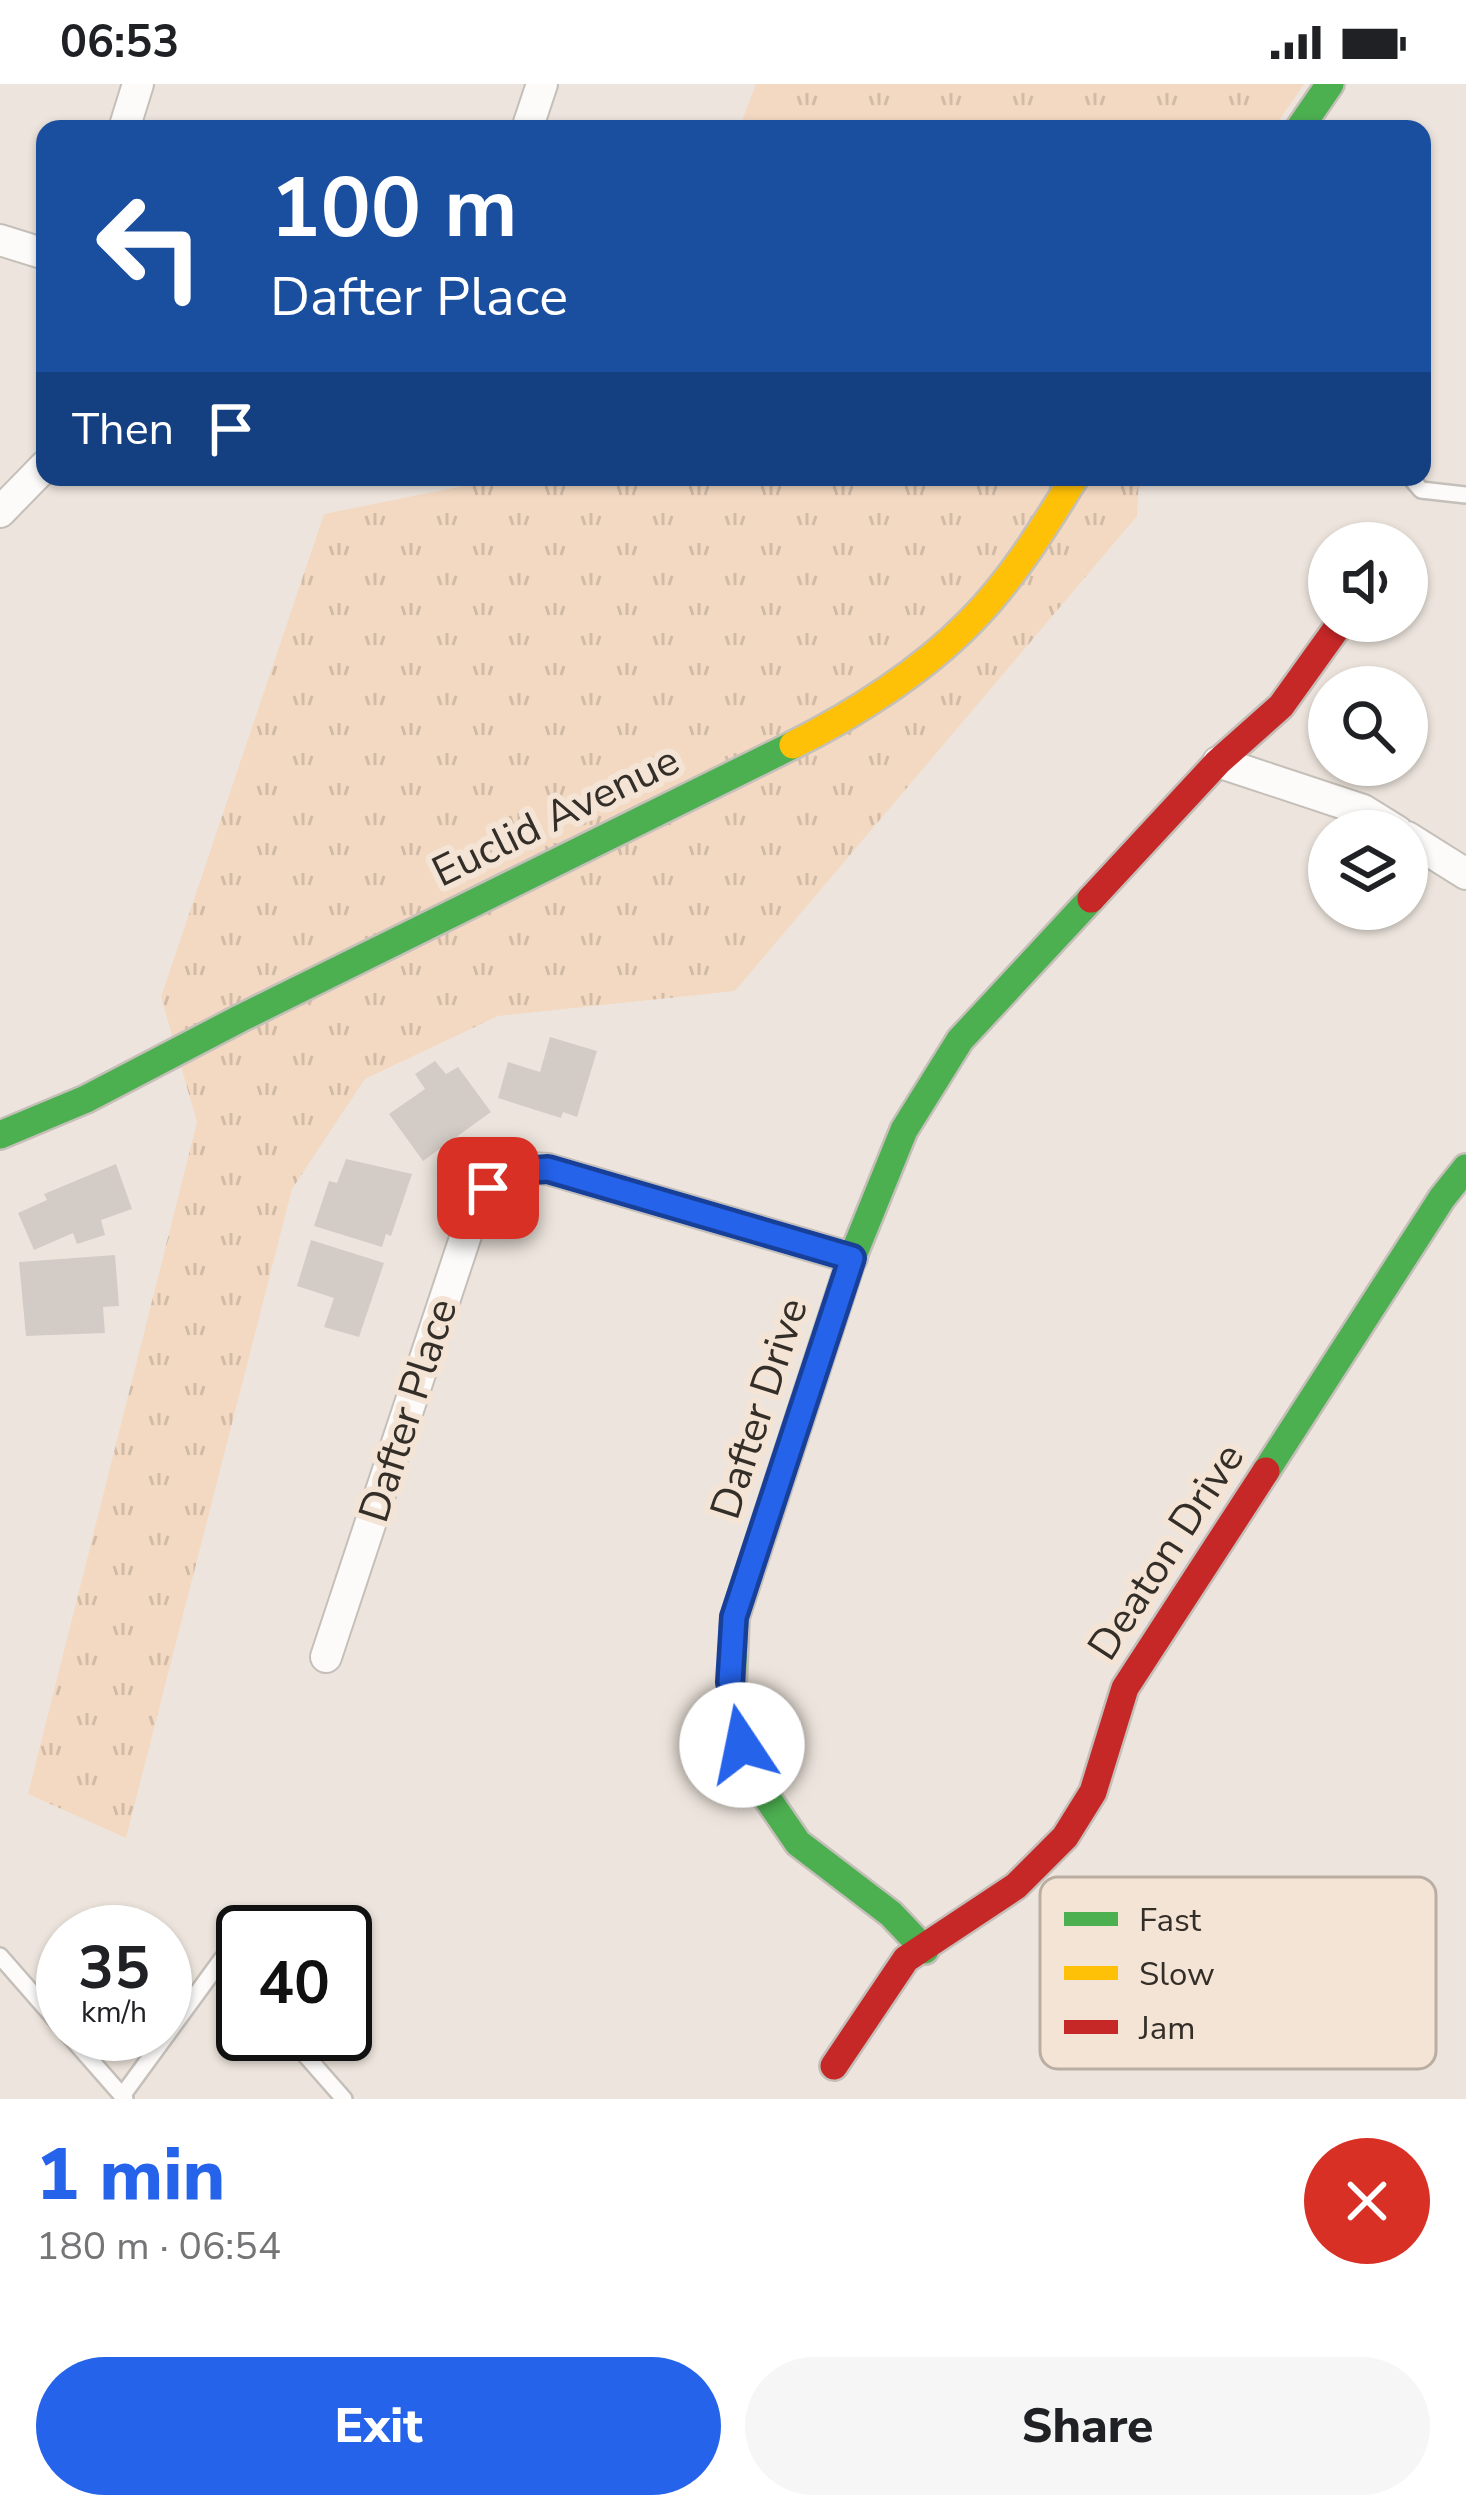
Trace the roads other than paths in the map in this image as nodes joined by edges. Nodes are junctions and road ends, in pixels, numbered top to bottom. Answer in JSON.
{"nodes":[{"id":1,"x":138,"y":84,"type":"edge"},
{"id":2,"x":542,"y":84,"type":"edge"},
{"id":3,"x":1330,"y":84,"type":"edge"},
{"id":4,"x":127,"y":120,"type":"edge"},
{"id":5,"x":530,"y":120,"type":"edge"},
{"id":6,"x":1305,"y":120,"type":"edge"},
{"id":7,"x":0,"y":239,"type":"edge"},
{"id":8,"x":36,"y":251,"type":"edge"},
{"id":9,"x":36,"y":475,"type":"edge"},
{"id":10,"x":1069,"y":486,"type":"edge"},
{"id":11,"x":1418,"y":486,"type":"edge"},
{"id":12,"x":1466,"y":495,"type":"edge"},
{"id":13,"x":0,"y":512,"type":"edge"},
{"id":14,"x":1327,"y":642,"type":"edge"},
{"id":15,"x":1218,"y":762,"type":"junction"},
{"id":16,"x":1366,"y":810,"type":"edge"},
{"id":17,"x":1428,"y":850,"type":"edge"},
{"id":18,"x":1466,"y":874,"type":"edge"},
{"id":19,"x":0,"y":1135,"type":"edge"},
{"id":20,"x":1466,"y":1168,"type":"edge"},
{"id":21,"x":852,"y":1258,"type":"junction"},
{"id":22,"x":326,"y":1657,"type":"dead end"},
{"id":23,"x":925,"y":1949,"type":"junction"},
{"id":24,"x":0,"y":1956,"type":"edge"},
{"id":25,"x":216,"y":1967,"type":"edge"},
{"id":26,"x":36,"y":1997,"type":"edge"},
{"id":27,"x":92,"y":2061,"type":"edge"},
{"id":28,"x":311,"y":2061,"type":"edge"},
{"id":29,"x":834,"y":2066,"type":"dead end"},
{"id":30,"x":123,"y":2097,"type":"edge"},
{"id":31,"x":344,"y":2099,"type":"edge"}],
"edges":[{"from":1,"to":4,"type":"street"},
{"from":2,"to":5,"type":"street"},
{"from":3,"to":6,"type":"street"},
{"from":7,"to":8,"type":"street"},
{"from":9,"to":13,"type":"street"},
{"from":10,"to":19,"type":"street","name":"Euclid Avenue"},
{"from":11,"to":12,"type":"lane"},
{"from":14,"to":15,"type":"street","name":"Dafter Drive"},
{"from":15,"to":16,"type":"street"},
{"from":15,"to":21,"type":"street","name":"Dafter Drive"},
{"from":17,"to":18,"type":"street"},
{"from":20,"to":23,"type":"street","name":"Deaton Drive"},
{"from":21,"to":22,"type":"street","name":"Dafter Place"},
{"from":21,"to":23,"type":"street","name":"Dafter Drive"},
{"from":23,"to":29,"type":"street","name":"Deaton Drive"},
{"from":24,"to":26,"type":"lane"},
{"from":25,"to":30,"type":"lane"},
{"from":27,"to":30,"type":"lane"},
{"from":28,"to":31,"type":"lane"}]}
